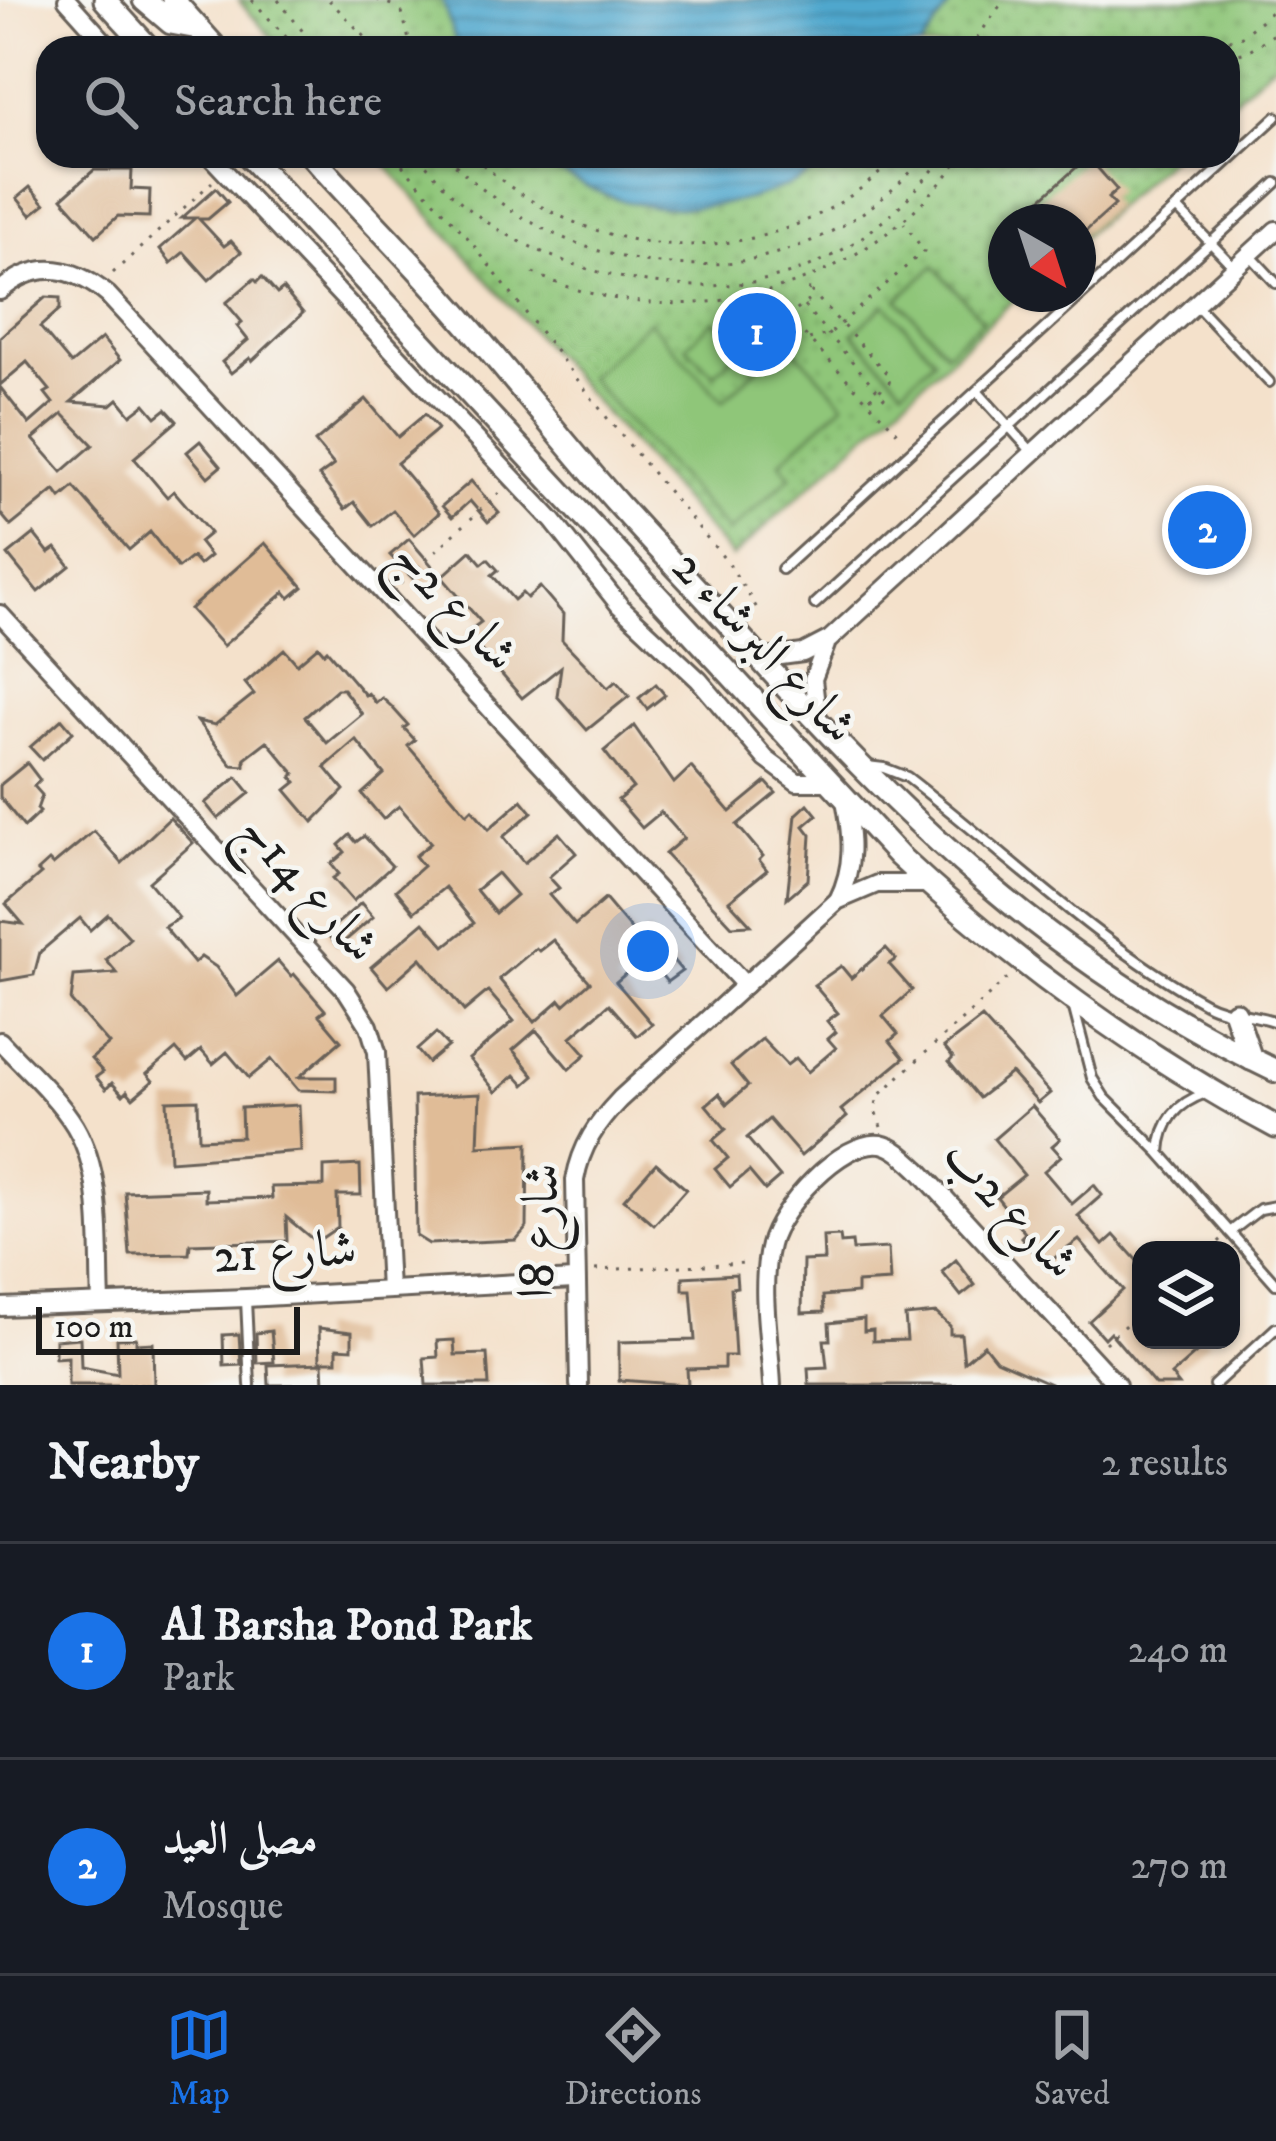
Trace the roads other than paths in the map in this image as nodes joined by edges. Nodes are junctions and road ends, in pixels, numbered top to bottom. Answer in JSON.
{"nodes":[{"id":1,"x":67,"y":0,"type":"edge"},
{"id":2,"x":144,"y":0,"type":"edge"},
{"id":3,"x":173,"y":0,"type":"edge"},
{"id":4,"x":111,"y":7,"type":"edge"},
{"id":5,"x":198,"y":28,"type":"junction"},
{"id":6,"x":99,"y":36,"type":"edge"},
{"id":7,"x":121,"y":36,"type":"edge"},
{"id":8,"x":138,"y":36,"type":"edge"},
{"id":9,"x":205,"y":36,"type":"edge"},
{"id":10,"x":1276,"y":116,"type":"edge"},
{"id":11,"x":1240,"y":149,"type":"edge"},
{"id":12,"x":221,"y":168,"type":"edge"},
{"id":13,"x":260,"y":168,"type":"edge"},
{"id":14,"x":323,"y":168,"type":"edge"},
{"id":15,"x":1220,"y":168,"type":"edge"},
{"id":16,"x":1276,"y":183,"type":"edge"},
{"id":17,"x":1177,"y":208,"type":"junction"},
{"id":18,"x":1276,"y":230,"type":"edge"},
{"id":19,"x":1211,"y":244,"type":"junction"},
{"id":20,"x":1249,"y":254,"type":"junction"},
{"id":21,"x":1234,"y":267,"type":"junction"},
{"id":22,"x":1276,"y":283,"type":"edge"},
{"id":23,"x":0,"y":291,"type":"edge"},
{"id":24,"x":1195,"y":304,"type":"junction"},
{"id":25,"x":1269,"y":382,"type":"dead end"},
{"id":26,"x":976,"y":391,"type":"junction"},
{"id":27,"x":1011,"y":428,"type":"junction"},
{"id":28,"x":1034,"y":454,"type":"junction"},
{"id":29,"x":782,"y":569,"type":"dead end"},
{"id":30,"x":815,"y":604,"type":"dead end"},
{"id":31,"x":0,"y":614,"type":"edge"},
{"id":32,"x":830,"y":639,"type":"junction"},
{"id":33,"x":759,"y":659,"type":"junction"},
{"id":34,"x":818,"y":723,"type":"junction"},
{"id":35,"x":859,"y":766,"type":"junction"},
{"id":36,"x":829,"y":782,"type":"junction"},
{"id":37,"x":845,"y":800,"type":"junction"},
{"id":38,"x":929,"y":884,"type":"junction"},
{"id":39,"x":837,"y":901,"type":"junction"},
{"id":40,"x":745,"y":985,"type":"junction"},
{"id":41,"x":1071,"y":996,"type":"junction"},
{"id":42,"x":1235,"y":1013,"type":"junction"},
{"id":43,"x":1276,"y":1022,"type":"edge"},
{"id":44,"x":0,"y":1041,"type":"edge"},
{"id":45,"x":1251,"y":1059,"type":"junction"},
{"id":46,"x":1276,"y":1071,"type":"edge"},
{"id":47,"x":1209,"y":1092,"type":"junction"},
{"id":48,"x":1276,"y":1127,"type":"edge"},
{"id":49,"x":1160,"y":1153,"type":"junction"},
{"id":50,"x":1276,"y":1206,"type":"edge"},
{"id":51,"x":1230,"y":1232,"type":"junction"},
{"id":52,"x":574,"y":1275,"type":"junction"},
{"id":53,"x":1274,"y":1278,"type":"edge"},
{"id":54,"x":389,"y":1290,"type":"junction"},
{"id":55,"x":246,"y":1298,"type":"junction"},
{"id":56,"x":101,"y":1302,"type":"junction"},
{"id":57,"x":0,"y":1307,"type":"edge"},
{"id":58,"x":1276,"y":1328,"type":"edge"},
{"id":59,"x":250,"y":1385,"type":"edge"},
{"id":60,"x":579,"y":1385,"type":"edge"},
{"id":61,"x":772,"y":1385,"type":"edge"},
{"id":62,"x":1117,"y":1385,"type":"edge"},
{"id":63,"x":1214,"y":1385,"type":"edge"}],
"edges":[{"from":1,"to":6,"type":"street"},
{"from":2,"to":5,"type":"street"},
{"from":3,"to":5,"type":"street"},
{"from":4,"to":7,"type":"street"},
{"from":4,"to":8,"type":"street"},
{"from":5,"to":9,"type":"street"},
{"from":10,"to":11,"type":"lane"},
{"from":12,"to":36,"type":"street"},
{"from":13,"to":36,"type":"street","name":"شارع البرشاء 2"},
{"from":14,"to":33,"type":"street","name":"شارع البرشاء 2"},
{"from":15,"to":17,"type":"lane"},
{"from":16,"to":19,"type":"lane"},
{"from":17,"to":19,"type":"lane"},
{"from":17,"to":26,"type":"lane"},
{"from":18,"to":20,"type":"street"},
{"from":19,"to":21,"type":"lane"},
{"from":19,"to":27,"type":"lane"},
{"from":20,"to":21,"type":"street"},
{"from":20,"to":22,"type":"lane"},
{"from":21,"to":24,"type":"street"},
{"from":23,"to":40,"type":"street","name":"شارع 2ج"},
{"from":24,"to":25,"type":"lane"},
{"from":24,"to":28,"type":"street"},
{"from":26,"to":27,"type":"lane"},
{"from":26,"to":29,"type":"lane"},
{"from":27,"to":28,"type":"lane"},
{"from":27,"to":30,"type":"lane"},
{"from":28,"to":32,"type":"street"},
{"from":31,"to":54,"type":"street","name":"شارع 14ج"},
{"from":32,"to":33,"type":"street"},
{"from":32,"to":34,"type":"street"},
{"from":33,"to":34,"type":"street","name":"شارع البرشاء 2"},
{"from":34,"to":35,"type":"street","name":"شارع البرشاء 2"},
{"from":35,"to":42,"type":"lane"},
{"from":35,"to":45,"type":"street","name":"شارع البرشاء 2"},
{"from":36,"to":37,"type":"street","name":"شارع البرشاء 2"},
{"from":37,"to":38,"type":"street","name":"شارع البرشاء 2"},
{"from":37,"to":39,"type":"street"},
{"from":38,"to":39,"type":"street","name":"شارع 8ا"},
{"from":38,"to":41,"type":"street","name":"شارع البرشاء 2"},
{"from":39,"to":40,"type":"street","name":"شارع 8ا"},
{"from":40,"to":52,"type":"street","name":"شارع 8ا"},
{"from":41,"to":47,"type":"street","name":"شارع البرشاء 2"},
{"from":41,"to":49,"type":"lane"},
{"from":42,"to":43,"type":"lane"},
{"from":42,"to":45,"type":"street"},
{"from":44,"to":56,"type":"street"},
{"from":45,"to":46,"type":"street","name":"شارع البرشاء 2"},
{"from":47,"to":48,"type":"street","name":"شارع البرشاء 2"},
{"from":47,"to":49,"type":"lane"},
{"from":49,"to":51,"type":"lane"},
{"from":50,"to":51,"type":"lane"},
{"from":51,"to":53,"type":"lane"},
{"from":52,"to":54,"type":"street","name":"شارع 21"},
{"from":52,"to":60,"type":"street","name":"شارع 8ا"},
{"from":54,"to":55,"type":"street","name":"شارع 21"},
{"from":55,"to":56,"type":"street","name":"شارع 21"},
{"from":55,"to":59,"type":"lane"},
{"from":56,"to":57,"type":"street","name":"شارع 21"},
{"from":58,"to":63,"type":"lane"},
{"from":61,"to":62,"type":"street","name":"شارع 2ب"}]}
